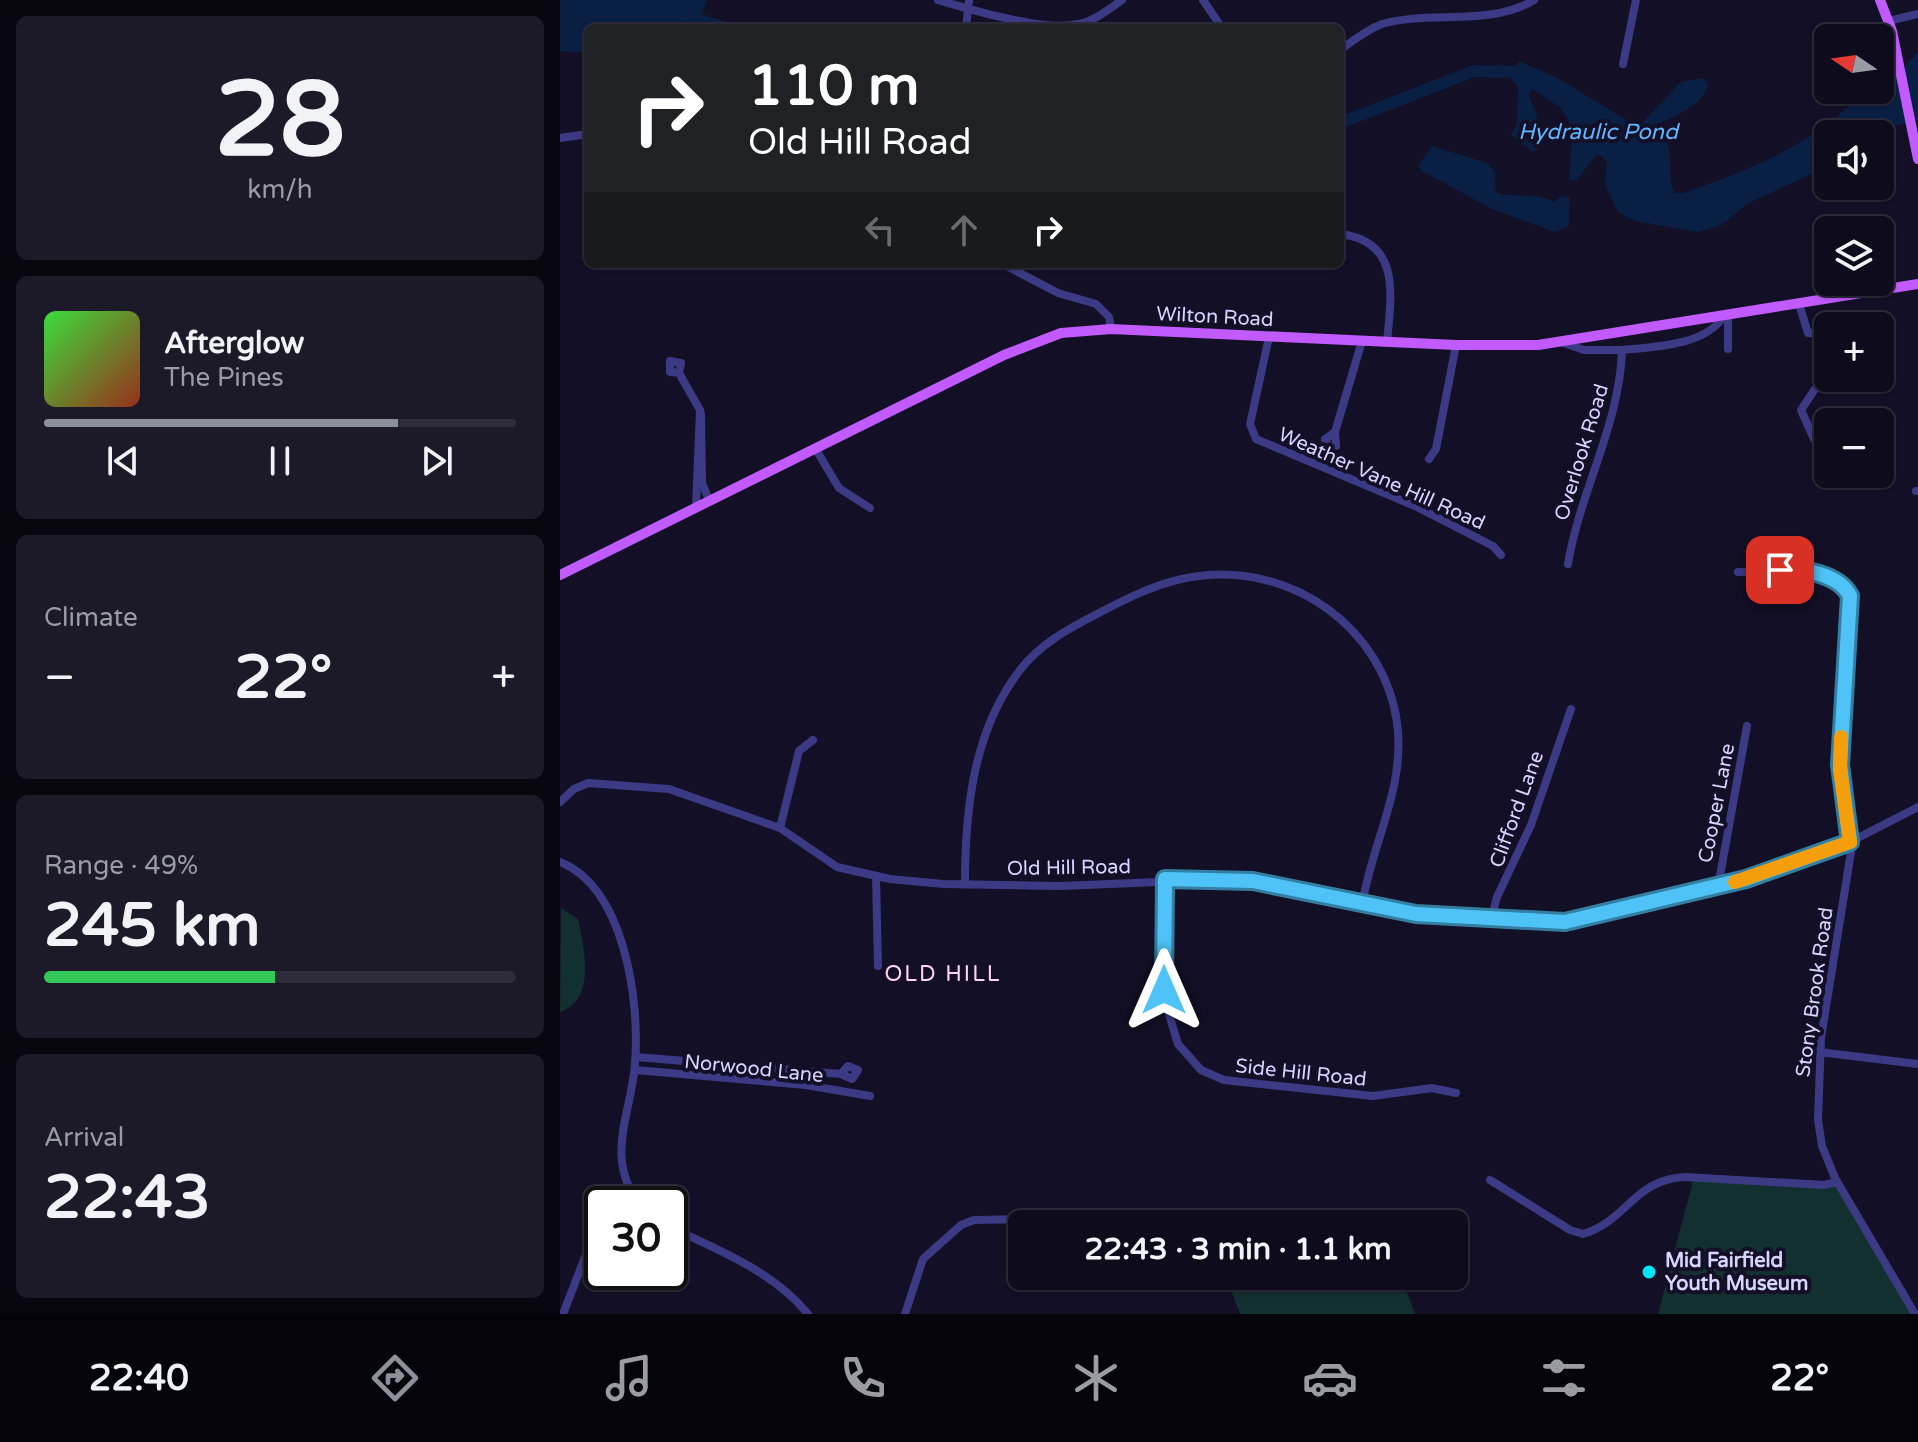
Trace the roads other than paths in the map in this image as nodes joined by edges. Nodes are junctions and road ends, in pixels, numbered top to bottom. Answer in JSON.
{"nodes":[{"id":1,"x":938,"y":0,"type":"edge"},
{"id":2,"x":1122,"y":0,"type":"edge"},
{"id":3,"x":1203,"y":0,"type":"edge"},
{"id":4,"x":1534,"y":0,"type":"edge"},
{"id":5,"x":1636,"y":0,"type":"edge"},
{"id":6,"x":1880,"y":0,"type":"edge"},
{"id":7,"x":970,"y":4,"type":"edge"},
{"id":8,"x":1918,"y":14,"type":"edge"},
{"id":9,"x":1889,"y":21,"type":"junction"},
{"id":10,"x":967,"y":24,"type":"edge"},
{"id":11,"x":1067,"y":24,"type":"edge"},
{"id":12,"x":1077,"y":24,"type":"edge"},
{"id":13,"x":1219,"y":24,"type":"edge"},
{"id":14,"x":1344,"y":48,"type":"edge"},
{"id":15,"x":1623,"y":64,"type":"dead end"},
{"id":16,"x":584,"y":135,"type":"edge"},
{"id":17,"x":560,"y":138,"type":"edge"},
{"id":18,"x":1918,"y":159,"type":"edge"},
{"id":19,"x":1344,"y":235,"type":"edge"},
{"id":20,"x":1011,"y":268,"type":"edge"},
{"id":21,"x":1918,"y":284,"type":"edge"},
{"id":22,"x":1799,"y":304,"type":"junction"},
{"id":23,"x":1726,"y":317,"type":"junction"},
{"id":24,"x":1111,"y":329,"type":"junction"},
{"id":25,"x":1814,"y":334,"type":"edge"},
{"id":26,"x":1269,"y":337,"type":"junction"},
{"id":27,"x":1362,"y":341,"type":"junction"},
{"id":28,"x":1387,"y":342,"type":"junction"},
{"id":29,"x":1561,"y":342,"type":"junction"},
{"id":30,"x":1456,"y":345,"type":"junction"},
{"id":31,"x":1728,"y":349,"type":"dead end"},
{"id":32,"x":1622,"y":350,"type":"junction"},
{"id":33,"x":679,"y":373,"type":"dead end"},
{"id":34,"x":1814,"y":390,"type":"edge"},
{"id":35,"x":700,"y":410,"type":"junction"},
{"id":36,"x":1335,"y":432,"type":"dead end"},
{"id":37,"x":1814,"y":439,"type":"dead end"},
{"id":38,"x":815,"y":448,"type":"junction"},
{"id":39,"x":1429,"y":459,"type":"dead end"},
{"id":40,"x":709,"y":500,"type":"junction"},
{"id":41,"x":696,"y":506,"type":"junction"},
{"id":42,"x":870,"y":508,"type":"dead end"},
{"id":43,"x":1501,"y":555,"type":"dead end"},
{"id":44,"x":1568,"y":564,"type":"dead end"},
{"id":45,"x":1738,"y":572,"type":"dead end"},
{"id":46,"x":560,"y":575,"type":"edge"},
{"id":47,"x":1571,"y":709,"type":"dead end"},
{"id":48,"x":1747,"y":726,"type":"dead end"},
{"id":49,"x":813,"y":740,"type":"dead end"},
{"id":50,"x":560,"y":802,"type":"edge"},
{"id":51,"x":1918,"y":807,"type":"edge"},
{"id":52,"x":780,"y":828,"type":"junction"},
{"id":53,"x":1850,"y":842,"type":"junction"},
{"id":54,"x":560,"y":862,"type":"edge"},
{"id":55,"x":876,"y":877,"type":"junction"},
{"id":56,"x":1165,"y":879,"type":"junction"},
{"id":57,"x":965,"y":884,"type":"junction"},
{"id":58,"x":1718,"y":887,"type":"junction"},
{"id":59,"x":1362,"y":905,"type":"junction"},
{"id":60,"x":1491,"y":920,"type":"junction"},
{"id":61,"x":878,"y":966,"type":"dead end"},
{"id":62,"x":1819,"y":1052,"type":"junction"},
{"id":63,"x":636,"y":1057,"type":"junction"},
{"id":64,"x":1918,"y":1064,"type":"edge"},
{"id":65,"x":635,"y":1070,"type":"junction"},
{"id":66,"x":841,"y":1074,"type":"dead end"},
{"id":67,"x":1456,"y":1093,"type":"dead end"},
{"id":68,"x":870,"y":1096,"type":"dead end"},
{"id":69,"x":1490,"y":1180,"type":"dead end"},
{"id":70,"x":1837,"y":1182,"type":"junction"},
{"id":71,"x":629,"y":1186,"type":"edge"},
{"id":72,"x":1008,"y":1219,"type":"edge"},
{"id":73,"x":688,"y":1236,"type":"edge"},
{"id":74,"x":584,"y":1260,"type":"edge"},
{"id":75,"x":563,"y":1314,"type":"edge"},
{"id":76,"x":808,"y":1314,"type":"edge"},
{"id":77,"x":905,"y":1314,"type":"edge"},
{"id":78,"x":1915,"y":1314,"type":"edge"}],
"edges":[{"from":1,"to":7,"type":"street"},
{"from":2,"to":12,"type":"street"},
{"from":3,"to":13,"type":"street"},
{"from":4,"to":14,"type":"street"},
{"from":5,"to":15,"type":"street"},
{"from":6,"to":9,"type":"main road"},
{"from":7,"to":10,"type":"street"},
{"from":7,"to":11,"type":"street"},
{"from":8,"to":9,"type":"street"},
{"from":9,"to":18,"type":"main road"},
{"from":16,"to":17,"type":"street"},
{"from":19,"to":28,"type":"street"},
{"from":20,"to":24,"type":"street"},
{"from":21,"to":22,"type":"main road","name":"Wilton Road"},
{"from":22,"to":23,"type":"main road","name":"Wilton Road"},
{"from":22,"to":25,"type":"street"},
{"from":23,"to":29,"type":"main road","name":"Wilton Road"},
{"from":23,"to":31,"type":"street"},
{"from":23,"to":32,"type":"street"},
{"from":24,"to":26,"type":"main road","name":"Wilton Road"},
{"from":24,"to":38,"type":"main road","name":"Wilton Road"},
{"from":26,"to":27,"type":"main road","name":"Wilton Road"},
{"from":26,"to":43,"type":"street","name":"Weather Vane Hill Road"},
{"from":27,"to":28,"type":"main road","name":"Wilton Road"},
{"from":27,"to":36,"type":"street"},
{"from":28,"to":30,"type":"main road","name":"Wilton Road"},
{"from":29,"to":30,"type":"main road","name":"Wilton Road"},
{"from":29,"to":32,"type":"street"},
{"from":30,"to":39,"type":"street"},
{"from":32,"to":44,"type":"street","name":"Overlook Road"},
{"from":33,"to":35,"type":"street"},
{"from":34,"to":37,"type":"street"},
{"from":35,"to":40,"type":"street"},
{"from":35,"to":41,"type":"street"},
{"from":38,"to":40,"type":"main road","name":"Wilton Road"},
{"from":38,"to":42,"type":"street"},
{"from":40,"to":41,"type":"main road","name":"Wilton Road"},
{"from":41,"to":46,"type":"main road","name":"Wilton Road"},
{"from":45,"to":53,"type":"street","name":"Stony Brook Road"},
{"from":47,"to":60,"type":"street","name":"Clifford Lane"},
{"from":48,"to":58,"type":"street","name":"Cooper Lane"},
{"from":49,"to":52,"type":"street"},
{"from":50,"to":52,"type":"street","name":"Old Hill Road"},
{"from":51,"to":53,"type":"street","name":"Old Hill Road"},
{"from":52,"to":55,"type":"street","name":"Old Hill Road"},
{"from":53,"to":58,"type":"street","name":"Old Hill Road"},
{"from":53,"to":62,"type":"street","name":"Stony Brook Road"},
{"from":54,"to":63,"type":"street"},
{"from":55,"to":57,"type":"street","name":"Old Hill Road"},
{"from":55,"to":61,"type":"street"},
{"from":56,"to":57,"type":"street","name":"Old Hill Road"},
{"from":56,"to":59,"type":"street","name":"Old Hill Road"},
{"from":56,"to":67,"type":"street","name":"Side Hill Road"},
{"from":57,"to":59,"type":"street"},
{"from":58,"to":60,"type":"street","name":"Old Hill Road"},
{"from":59,"to":60,"type":"street","name":"Old Hill Road"},
{"from":62,"to":64,"type":"street"},
{"from":62,"to":70,"type":"street","name":"Stony Brook Road"},
{"from":63,"to":65,"type":"street"},
{"from":63,"to":66,"type":"street"},
{"from":65,"to":68,"type":"street","name":"Norwood Lane"},
{"from":65,"to":71,"type":"street"},
{"from":69,"to":70,"type":"street"},
{"from":70,"to":78,"type":"street","name":"Stony Brook Road"},
{"from":72,"to":77,"type":"street"},
{"from":73,"to":76,"type":"street"},
{"from":74,"to":75,"type":"street"}]}
